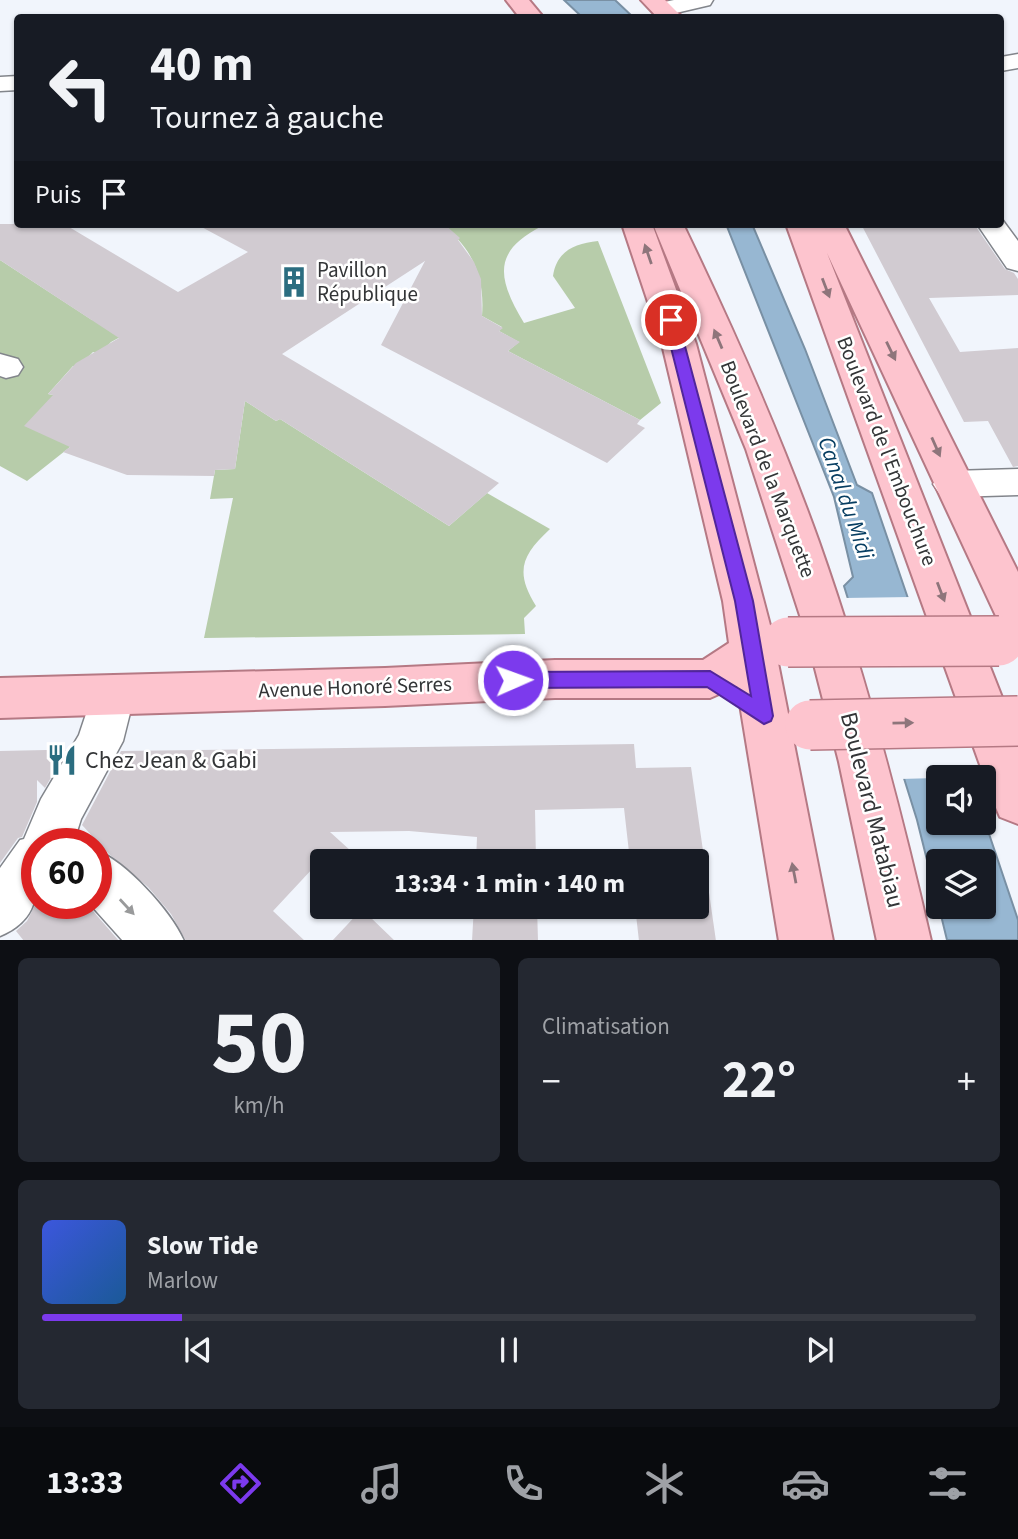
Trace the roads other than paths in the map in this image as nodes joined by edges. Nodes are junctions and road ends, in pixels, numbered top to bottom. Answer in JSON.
{"nodes":[{"id":1,"x":517,"y":0,"type":"edge"},
{"id":2,"x":702,"y":0,"type":"edge"},
{"id":3,"x":662,"y":9,"type":"edge"},
{"id":4,"x":529,"y":14,"type":"edge"},
{"id":5,"x":638,"y":228,"type":"edge"},
{"id":6,"x":670,"y":228,"type":"edge"},
{"id":7,"x":803,"y":228,"type":"edge"},
{"id":8,"x":831,"y":228,"type":"edge"},
{"id":9,"x":994,"y":228,"type":"edge"},
{"id":10,"x":1018,"y":262,"type":"edge"},
{"id":11,"x":1018,"y":482,"type":"edge"},
{"id":12,"x":952,"y":484,"type":"junction"},
{"id":13,"x":1002,"y":645,"type":"edge"},
{"id":14,"x":770,"y":647,"type":"junction"},
{"id":15,"x":710,"y":679,"type":"junction"},
{"id":16,"x":840,"y":680,"type":"joint"},
{"id":17,"x":112,"y":697,"type":"junction"},
{"id":18,"x":0,"y":698,"type":"edge"},
{"id":19,"x":787,"y":720,"type":"junction"},
{"id":20,"x":1018,"y":721,"type":"edge"},
{"id":21,"x":1018,"y":800,"type":"edge"},
{"id":22,"x":55,"y":828,"type":"edge"},
{"id":23,"x":21,"y":883,"type":"edge"},
{"id":24,"x":112,"y":891,"type":"edge"},
{"id":25,"x":0,"y":911,"type":"edge"},
{"id":26,"x":158,"y":940,"type":"edge"},
{"id":27,"x":806,"y":940,"type":"edge"},
{"id":28,"x":904,"y":940,"type":"edge"}],
"edges":[{"from":1,"to":4,"type":"main road"},
{"from":2,"to":3,"type":"street"},
{"from":14,"to":5,"type":"main road","one_way":true},
{"from":16,"to":6,"type":"main road","name":"Boulevard de la Marquette","one_way":true},
{"from":7,"to":13,"type":"main road","name":"Boulevard de l'Embouchure","one_way":true},
{"from":8,"to":12,"type":"main road","one_way":true},
{"from":9,"to":10,"type":"street"},
{"from":11,"to":12,"type":"street"},
{"from":12,"to":13,"type":"main road"},
{"from":13,"to":14,"type":"main road","bridge":true},
{"from":13,"to":21,"type":"main road"},
{"from":14,"to":15,"type":"main road"},
{"from":14,"to":19,"type":"main road"},
{"from":15,"to":17,"type":"main road","name":"Avenue Honoré Serres"},
{"from":15,"to":19,"type":"main road"},
{"from":16,"to":28,"type":"main road","name":"Boulevard Matabiau"},
{"from":17,"to":18,"type":"main road","name":"Avenue Honoré Serres"},
{"from":17,"to":22,"type":"street"},
{"from":19,"to":20,"type":"main road","one_way":true,"bridge":true},
{"from":27,"to":19,"type":"main road","one_way":true},
{"from":23,"to":25,"type":"street"},
{"from":24,"to":26,"type":"street","one_way":true}]}
